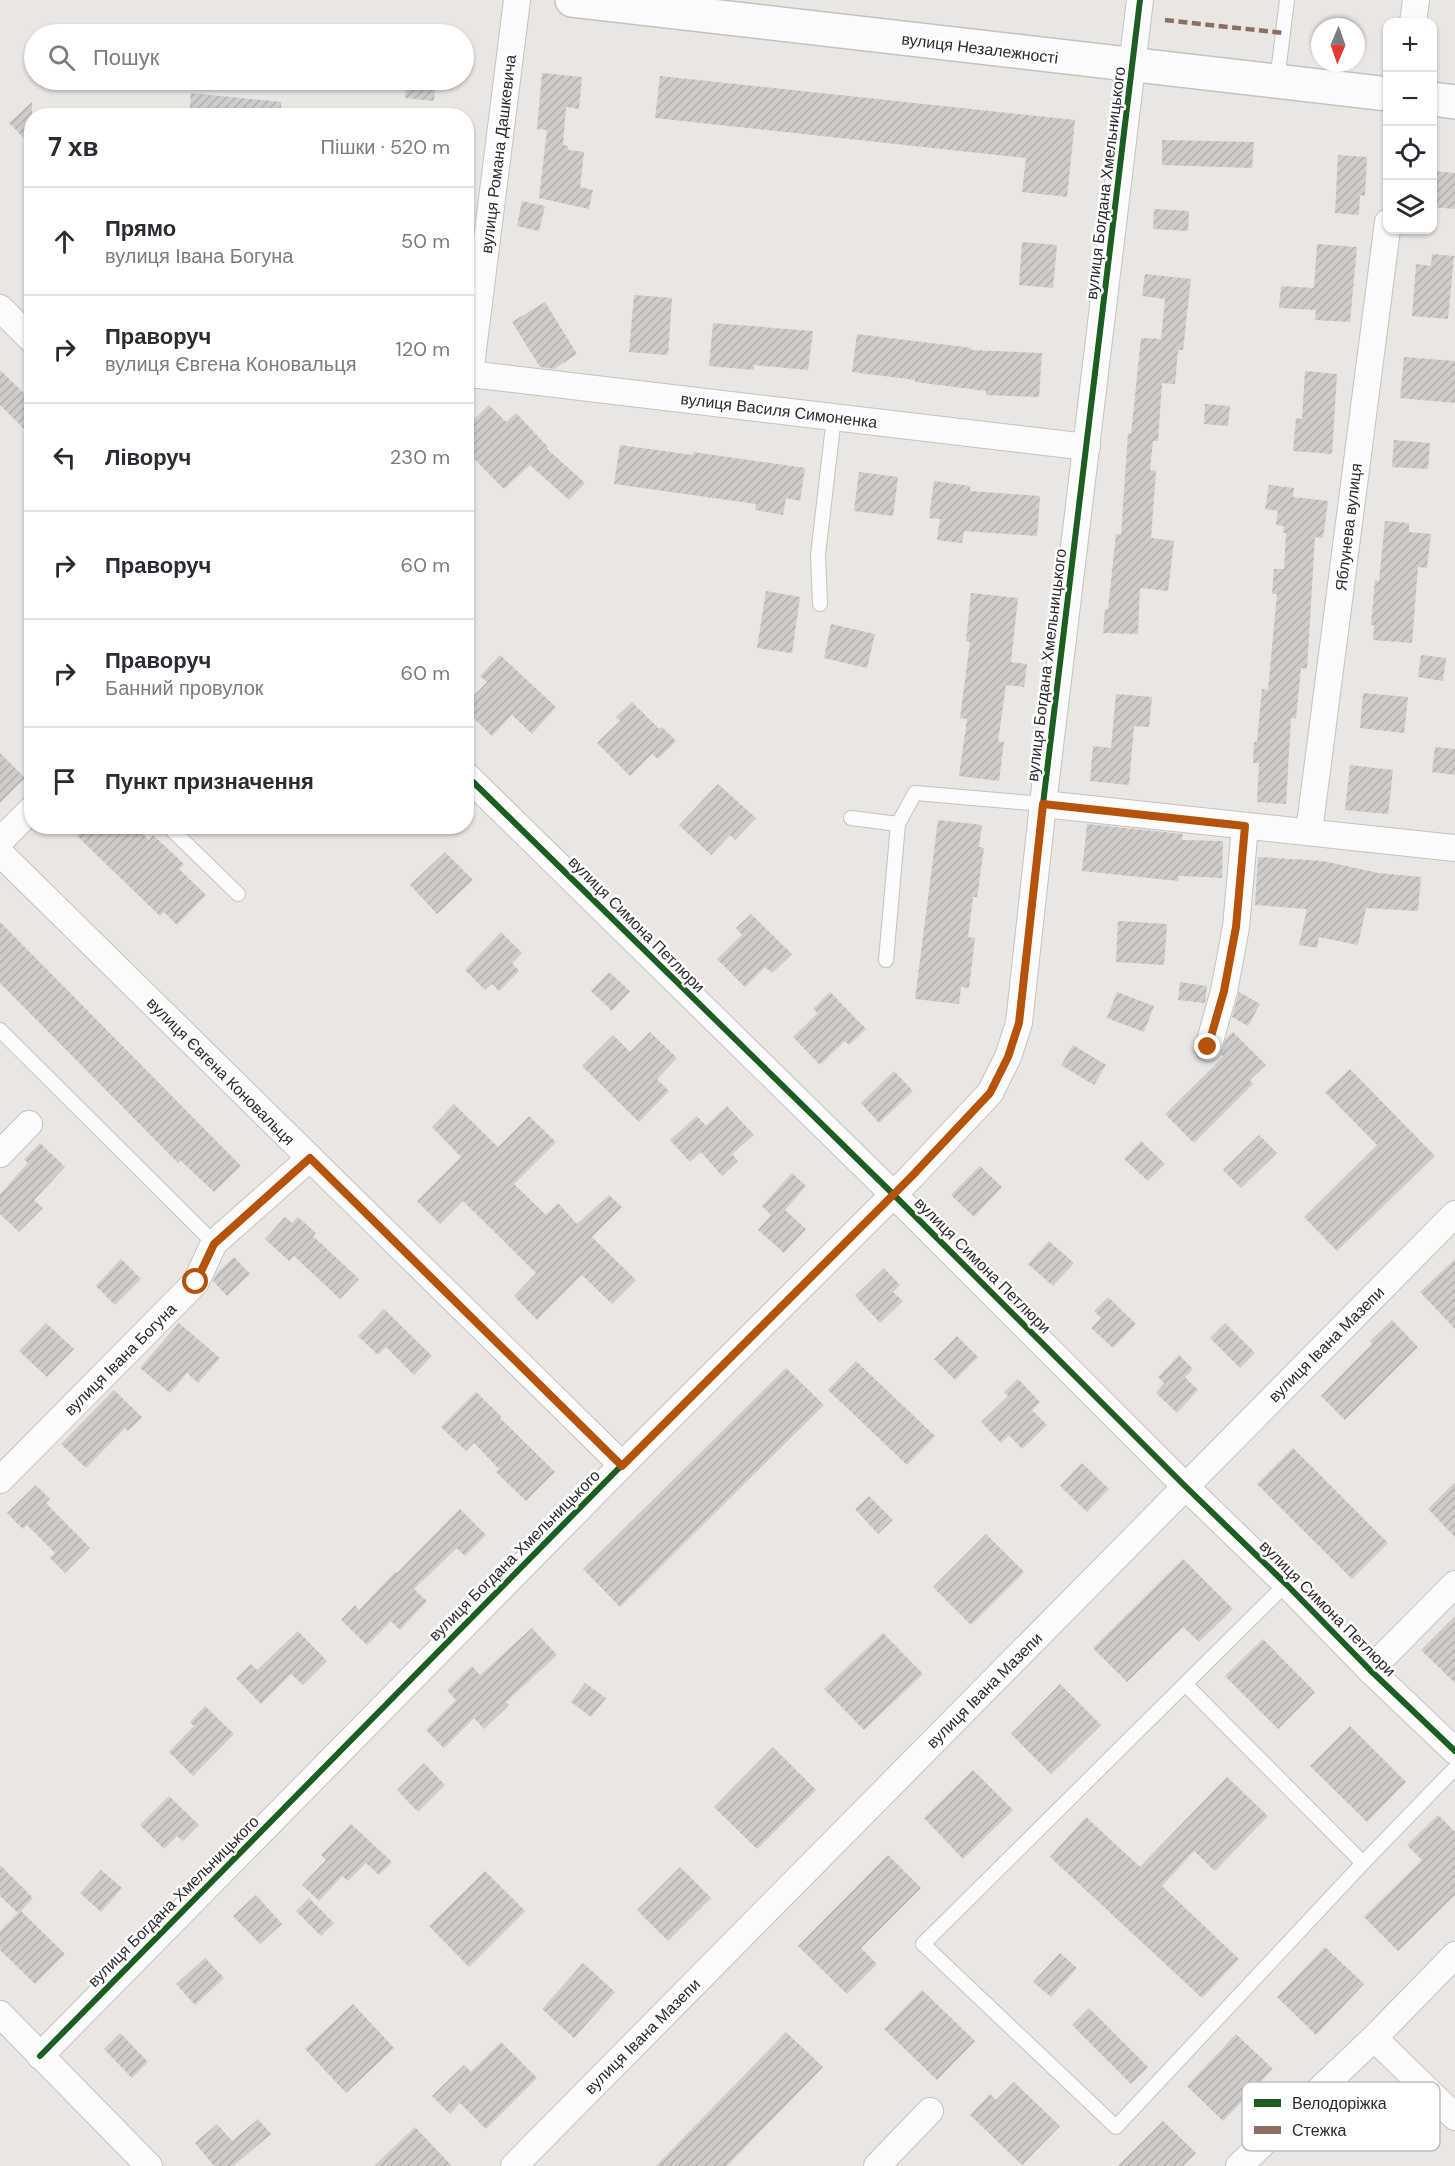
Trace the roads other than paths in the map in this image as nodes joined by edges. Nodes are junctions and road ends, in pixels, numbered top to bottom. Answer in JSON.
{"nodes":[{"id":1,"x":517,"y":0,"type":"edge"},
{"id":2,"x":572,"y":0,"type":"edge"},
{"id":3,"x":1140,"y":0,"type":"edge"},
{"id":4,"x":1287,"y":0,"type":"edge"},
{"id":5,"x":1416,"y":0,"type":"edge"},
{"id":6,"x":680,"y":6,"type":"edge"},
{"id":7,"x":1414,"y":18,"type":"edge"},
{"id":8,"x":1133,"y":66,"type":"junction"},
{"id":9,"x":1277,"y":81,"type":"junction"},
{"id":10,"x":1383,"y":93,"type":"edge"},
{"id":11,"x":1437,"y":100,"type":"edge"},
{"id":12,"x":1455,"y":102,"type":"edge"},
{"id":13,"x":1386,"y":234,"type":"edge"},
{"id":14,"x":0,"y":308,"type":"edge"},
{"id":15,"x":474,"y":330,"type":"edge"},
{"id":16,"x":24,"y":332,"type":"edge"},
{"id":17,"x":474,"y":377,"type":"edge"},
{"id":18,"x":834,"y":417,"type":"junction"},
{"id":19,"x":1087,"y":447,"type":"junction"},
{"id":20,"x":820,"y":604,"type":"dead end"},
{"id":21,"x":474,"y":783,"type":"edge"},
{"id":22,"x":1043,"y":804,"type":"junction"},
{"id":23,"x":24,"y":817,"type":"edge"},
{"id":24,"x":851,"y":818,"type":"dead end"},
{"id":25,"x":898,"y":824,"type":"junction"},
{"id":26,"x":1245,"y":826,"type":"junction"},
{"id":27,"x":1309,"y":832,"type":"junction"},
{"id":28,"x":176,"y":834,"type":"edge"},
{"id":29,"x":0,"y":841,"type":"edge"},
{"id":30,"x":1455,"y":848,"type":"edge"},
{"id":31,"x":0,"y":853,"type":"edge"},
{"id":32,"x":238,"y":894,"type":"dead end"},
{"id":33,"x":886,"y":960,"type":"dead end"},
{"id":34,"x":0,"y":1030,"type":"edge"},
{"id":35,"x":1208,"y":1047,"type":"dead end"},
{"id":36,"x":29,"y":1124,"type":"dead end"},
{"id":37,"x":0,"y":1154,"type":"edge"},
{"id":38,"x":310,"y":1158,"type":"junction"},
{"id":39,"x":893,"y":1194,"type":"junction"},
{"id":40,"x":1455,"y":1214,"type":"edge"},
{"id":41,"x":214,"y":1244,"type":"junction"},
{"id":42,"x":622,"y":1466,"type":"junction"},
{"id":43,"x":0,"y":1480,"type":"edge"},
{"id":44,"x":1185,"y":1486,"type":"junction"},
{"id":45,"x":1286,"y":1584,"type":"junction"},
{"id":46,"x":1455,"y":1584,"type":"edge"},
{"id":47,"x":1370,"y":1670,"type":"junction"},
{"id":48,"x":1186,"y":1685,"type":"junction"},
{"id":49,"x":1455,"y":1751,"type":"edge"},
{"id":50,"x":1455,"y":1768,"type":"edge"},
{"id":51,"x":1363,"y":1863,"type":"junction"},
{"id":52,"x":1455,"y":1955,"type":"edge"},
{"id":53,"x":0,"y":2014,"type":"edge"},
{"id":54,"x":1374,"y":2038,"type":"junction"},
{"id":55,"x":40,"y":2056,"type":"junction"},
{"id":56,"x":1328,"y":2082,"type":"edge"},
{"id":57,"x":1419,"y":2082,"type":"edge"},
{"id":58,"x":1440,"y":2102,"type":"edge"},
{"id":59,"x":930,"y":2111,"type":"dead end"},
{"id":60,"x":1455,"y":2117,"type":"edge"},
{"id":61,"x":1255,"y":2151,"type":"edge"},
{"id":62,"x":149,"y":2166,"type":"edge"},
{"id":63,"x":514,"y":2166,"type":"edge"},
{"id":64,"x":877,"y":2166,"type":"edge"},
{"id":65,"x":1239,"y":2166,"type":"edge"}],
"edges":[{"from":1,"to":15,"type":"street","name":"вулиця Романа Дашкевича"},
{"from":2,"to":6,"type":"main road","name":"вулиця Незалежності"},
{"from":3,"to":8,"type":"street","name":"вулиця Богдана Хмельницького"},
{"from":4,"to":9,"type":"lane"},
{"from":5,"to":7,"type":"street"},
{"from":6,"to":8,"type":"main road","name":"вулиця Незалежності"},
{"from":8,"to":9,"type":"main road","name":"вулиця Незалежності"},
{"from":8,"to":19,"type":"street","name":"вулиця Богдана Хмельницького"},
{"from":9,"to":10,"type":"main road","name":"вулиця Незалежності"},
{"from":11,"to":12,"type":"main road"},
{"from":13,"to":27,"type":"street","name":"Яблунева вулиця"},
{"from":14,"to":16,"type":"street"},
{"from":17,"to":18,"type":"street","name":"вулиця Василя Симоненка"},
{"from":18,"to":19,"type":"street","name":"вулиця Василя Симоненка"},
{"from":18,"to":20,"type":"lane"},
{"from":19,"to":22,"type":"street","name":"вулиця Богдана Хмельницького"},
{"from":21,"to":39,"type":"street","name":"вулиця Симона Петлюри"},
{"from":22,"to":25,"type":"lane"},
{"from":22,"to":26,"type":"street"},
{"from":22,"to":39,"type":"street","name":"вулиця Богдана Хмельницького"},
{"from":23,"to":29,"type":"street"},
{"from":24,"to":25,"type":"lane"},
{"from":25,"to":33,"type":"lane"},
{"from":26,"to":27,"type":"street"},
{"from":26,"to":35,"type":"street"},
{"from":27,"to":30,"type":"street"},
{"from":28,"to":32,"type":"lane"},
{"from":31,"to":38,"type":"street","name":"вулиця Євгена Коновальця"},
{"from":34,"to":41,"type":"lane"},
{"from":36,"to":37,"type":"street"},
{"from":38,"to":41,"type":"street","name":"вулиця Івана Богуна"},
{"from":38,"to":42,"type":"street","name":"вулиця Євгена Коновальця"},
{"from":39,"to":42,"type":"street","name":"вулиця Богдана Хмельницького"},
{"from":39,"to":44,"type":"street","name":"вулиця Симона Петлюри"},
{"from":40,"to":44,"type":"street","name":"вулиця Івана Мазепи"},
{"from":41,"to":43,"type":"street","name":"вулиця Івана Богуна"},
{"from":42,"to":55,"type":"street","name":"вулиця Богдана Хмельницького"},
{"from":44,"to":45,"type":"street","name":"вулиця Симона Петлюри"},
{"from":44,"to":63,"type":"street","name":"вулиця Івана Мазепи"},
{"from":45,"to":47,"type":"street","name":"вулиця Симона Петлюри"},
{"from":45,"to":48,"type":"lane"},
{"from":46,"to":47,"type":"street"},
{"from":47,"to":49,"type":"street","name":"вулиця Симона Петлюри"},
{"from":48,"to":51,"type":"lane"},
{"from":48,"to":51,"type":"lane"},
{"from":50,"to":51,"type":"lane"},
{"from":52,"to":54,"type":"street"},
{"from":53,"to":55,"type":"street"},
{"from":54,"to":56,"type":"street"},
{"from":54,"to":57,"type":"street"},
{"from":55,"to":62,"type":"street"},
{"from":58,"to":60,"type":"street"},
{"from":59,"to":64,"type":"street"},
{"from":61,"to":65,"type":"street"}]}
